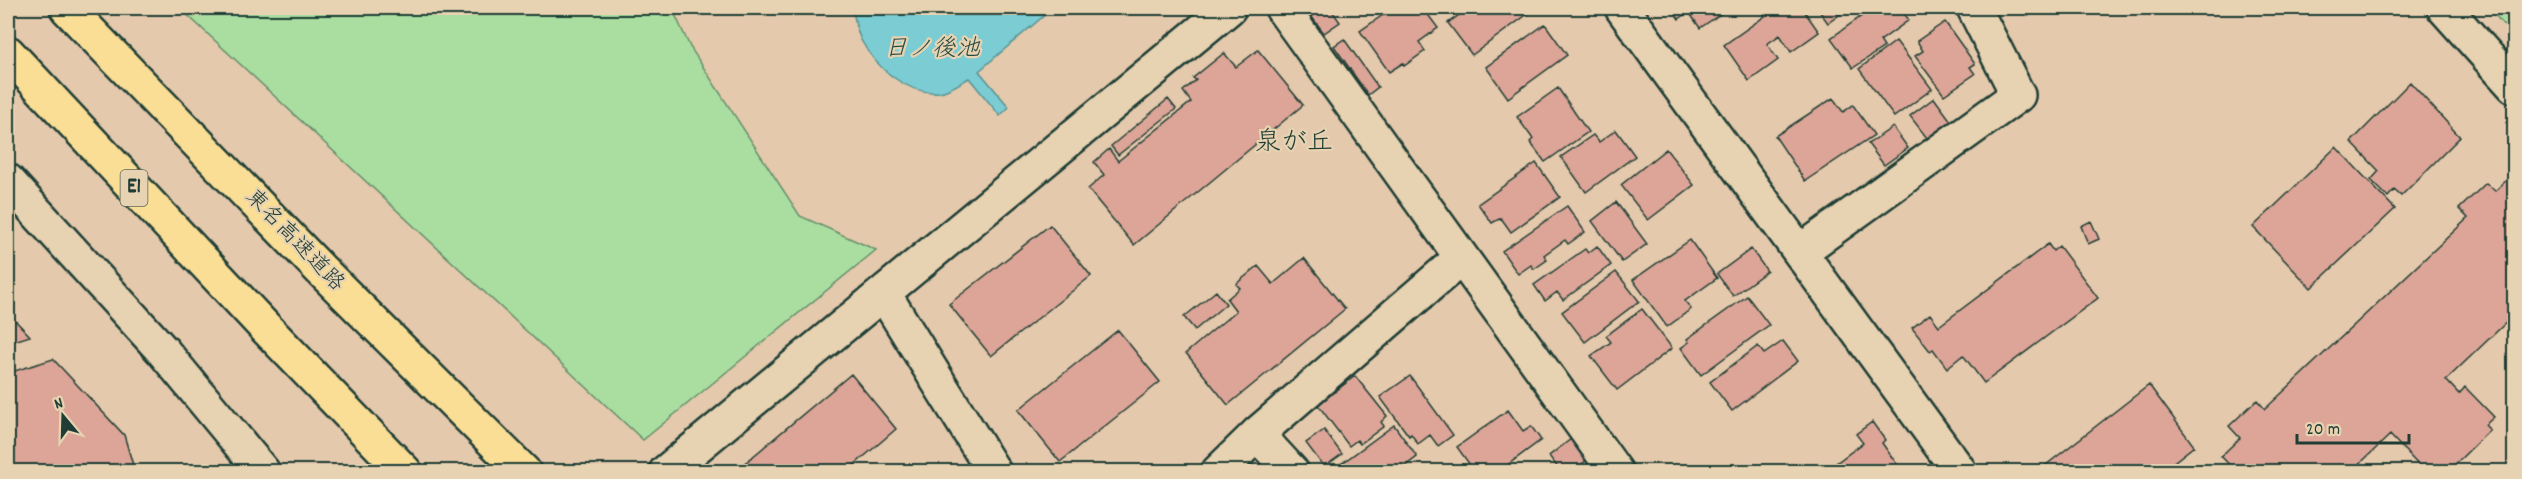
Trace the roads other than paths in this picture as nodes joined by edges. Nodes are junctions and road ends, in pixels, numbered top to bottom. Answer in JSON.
{"nodes":[{"id":1,"x":67,"y":8,"type":"edge"},
{"id":2,"x":1230,"y":8,"type":"edge"},
{"id":3,"x":1282,"y":8,"type":"edge"},
{"id":4,"x":1622,"y":8,"type":"edge"},
{"id":5,"x":1974,"y":8,"type":"edge"},
{"id":6,"x":2444,"y":8,"type":"edge"},
{"id":7,"x":8,"y":53,"type":"edge"},
{"id":8,"x":2514,"y":86,"type":"edge"},
{"id":9,"x":8,"y":181,"type":"edge"},
{"id":10,"x":1800,"y":252,"type":"junction"},
{"id":11,"x":1461,"y":258,"type":"junction"},
{"id":12,"x":884,"y":294,"type":"junction"},
{"id":13,"x":1257,"y":434,"type":"junction"},
{"id":14,"x":672,"y":469,"type":"edge"},
{"id":15,"x":263,"y":471,"type":"edge"},
{"id":16,"x":405,"y":471,"type":"edge"},
{"id":17,"x":524,"y":471,"type":"edge"},
{"id":18,"x":994,"y":471,"type":"edge"},
{"id":19,"x":1218,"y":471,"type":"edge"},
{"id":20,"x":1292,"y":471,"type":"edge"},
{"id":21,"x":1616,"y":471,"type":"edge"},
{"id":22,"x":1960,"y":471,"type":"edge"}],
"edges":[{"from":1,"to":17,"type":"highway","name":"東名高速道路"},
{"from":2,"to":12,"type":"street"},
{"from":3,"to":11,"type":"street"},
{"from":4,"to":10,"type":"street"},
{"from":5,"to":10,"type":"street"},
{"from":6,"to":8,"type":"street"},
{"from":7,"to":16,"type":"highway","number":"E1"},
{"from":9,"to":15,"type":"street"},
{"from":10,"to":22,"type":"street"},
{"from":11,"to":13,"type":"street"},
{"from":11,"to":21,"type":"street"},
{"from":12,"to":14,"type":"street"},
{"from":12,"to":18,"type":"street"},
{"from":13,"to":19,"type":"street"},
{"from":13,"to":20,"type":"street"}]}
